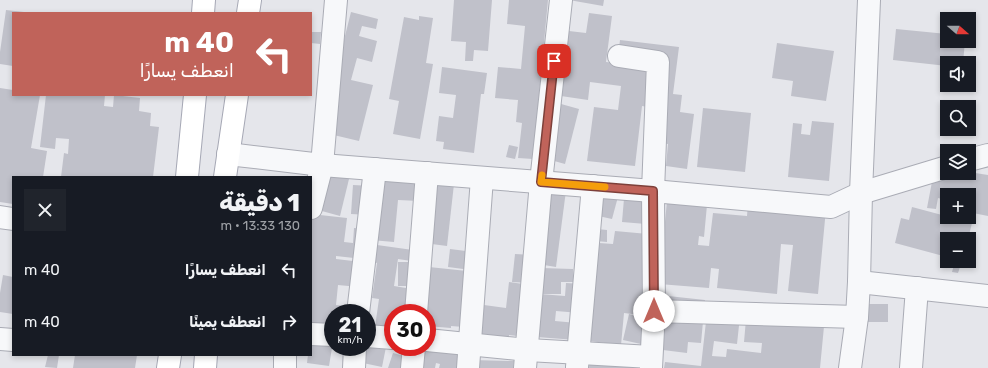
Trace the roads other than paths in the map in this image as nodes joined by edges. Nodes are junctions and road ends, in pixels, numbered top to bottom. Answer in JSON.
{"nodes":[{"id":1,"x":204,"y":0,"type":"edge"},
{"id":2,"x":250,"y":0,"type":"edge"},
{"id":3,"x":336,"y":0,"type":"edge"},
{"id":4,"x":561,"y":0,"type":"edge"},
{"id":5,"x":869,"y":0,"type":"edge"},
{"id":6,"x":203,"y":12,"type":"edge"},
{"id":7,"x":248,"y":12,"type":"edge"},
{"id":8,"x":619,"y":56,"type":"dead end"},
{"id":9,"x":195,"y":96,"type":"edge"},
{"id":10,"x":237,"y":96,"type":"edge"},
{"id":11,"x":228,"y":154,"type":"junction"},
{"id":12,"x":988,"y":155,"type":"edge"},
{"id":13,"x":976,"y":158,"type":"edge"},
{"id":14,"x":322,"y":165,"type":"junction"},
{"id":15,"x":375,"y":169,"type":"junction"},
{"id":16,"x":940,"y":169,"type":"edge"},
{"id":17,"x":427,"y":173,"type":"junction"},
{"id":18,"x":187,"y":176,"type":"edge"},
{"id":19,"x":226,"y":176,"type":"edge"},
{"id":20,"x":482,"y":178,"type":"junction"},
{"id":21,"x":541,"y":182,"type":"junction"},
{"id":22,"x":593,"y":186,"type":"junction"},
{"id":23,"x":653,"y":191,"type":"junction"},
{"id":24,"x":861,"y":193,"type":"junction"},
{"id":25,"x":312,"y":204,"type":"edge"},
{"id":26,"x":0,"y":217,"type":"edge"},
{"id":27,"x":12,"y":219,"type":"edge"},
{"id":28,"x":859,"y":282,"type":"junction"},
{"id":29,"x":917,"y":288,"type":"junction"},
{"id":30,"x":988,"y":296,"type":"edge"},
{"id":31,"x":359,"y":304,"type":"edge"},
{"id":32,"x":417,"y":304,"type":"edge"},
{"id":33,"x":654,"y":311,"type":"junction"},
{"id":34,"x":857,"y":317,"type":"junction"},
{"id":35,"x":312,"y":334,"type":"edge"},
{"id":36,"x":324,"y":335,"type":"edge"},
{"id":37,"x":0,"y":339,"type":"edge"},
{"id":38,"x":12,"y":340,"type":"edge"},
{"id":39,"x":436,"y":341,"type":"edge"},
{"id":40,"x":470,"y":344,"type":"junction"},
{"id":41,"x":170,"y":356,"type":"edge"},
{"id":42,"x":206,"y":356,"type":"edge"},
{"id":43,"x":285,"y":356,"type":"edge"},
{"id":44,"x":355,"y":356,"type":"edge"},
{"id":45,"x":413,"y":356,"type":"edge"},
{"id":46,"x":527,"y":359,"type":"edge"},
{"id":47,"x":578,"y":361,"type":"edge"},
{"id":48,"x":651,"y":363,"type":"edge"},
{"id":49,"x":168,"y":368,"type":"edge"},
{"id":50,"x":205,"y":368,"type":"edge"},
{"id":51,"x":284,"y":368,"type":"edge"},
{"id":52,"x":354,"y":368,"type":"edge"},
{"id":53,"x":412,"y":368,"type":"edge"},
{"id":54,"x":468,"y":368,"type":"edge"},
{"id":55,"x":850,"y":368,"type":"edge"},
{"id":56,"x":911,"y":368,"type":"edge"}],
"edges":[{"from":1,"to":6,"type":"main road"},
{"from":2,"to":7,"type":"main road"},
{"from":3,"to":14,"type":"street"},
{"from":4,"to":21,"type":"street"},
{"from":5,"to":24,"type":"street"},
{"from":8,"to":23,"type":"street"},
{"from":9,"to":18,"type":"main road"},
{"from":10,"to":11,"type":"main road"},
{"from":11,"to":14,"type":"street"},
{"from":11,"to":19,"type":"main road"},
{"from":12,"to":13,"type":"street"},
{"from":14,"to":15,"type":"street"},
{"from":14,"to":25,"type":"street"},
{"from":15,"to":17,"type":"street"},
{"from":15,"to":31,"type":"street"},
{"from":16,"to":24,"type":"street"},
{"from":17,"to":20,"type":"street"},
{"from":17,"to":32,"type":"street"},
{"from":20,"to":21,"type":"street"},
{"from":20,"to":40,"type":"street"},
{"from":21,"to":22,"type":"street"},
{"from":21,"to":46,"type":"street"},
{"from":22,"to":23,"type":"street"},
{"from":22,"to":47,"type":"street"},
{"from":23,"to":24,"type":"street"},
{"from":23,"to":33,"type":"street"},
{"from":24,"to":28,"type":"street"},
{"from":26,"to":27,"type":"street"},
{"from":28,"to":29,"type":"street"},
{"from":28,"to":34,"type":"street"},
{"from":29,"to":30,"type":"street"},
{"from":29,"to":56,"type":"street"},
{"from":33,"to":34,"type":"street"},
{"from":33,"to":48,"type":"street"},
{"from":34,"to":55,"type":"street"},
{"from":35,"to":36,"type":"street"},
{"from":37,"to":38,"type":"street"},
{"from":39,"to":40,"type":"street"},
{"from":40,"to":46,"type":"street"},
{"from":40,"to":54,"type":"street"},
{"from":41,"to":49,"type":"main road"},
{"from":42,"to":50,"type":"main road"},
{"from":43,"to":51,"type":"street"},
{"from":44,"to":52,"type":"street"},
{"from":45,"to":53,"type":"street"},
{"from":46,"to":47,"type":"street"},
{"from":47,"to":48,"type":"street"}]}
